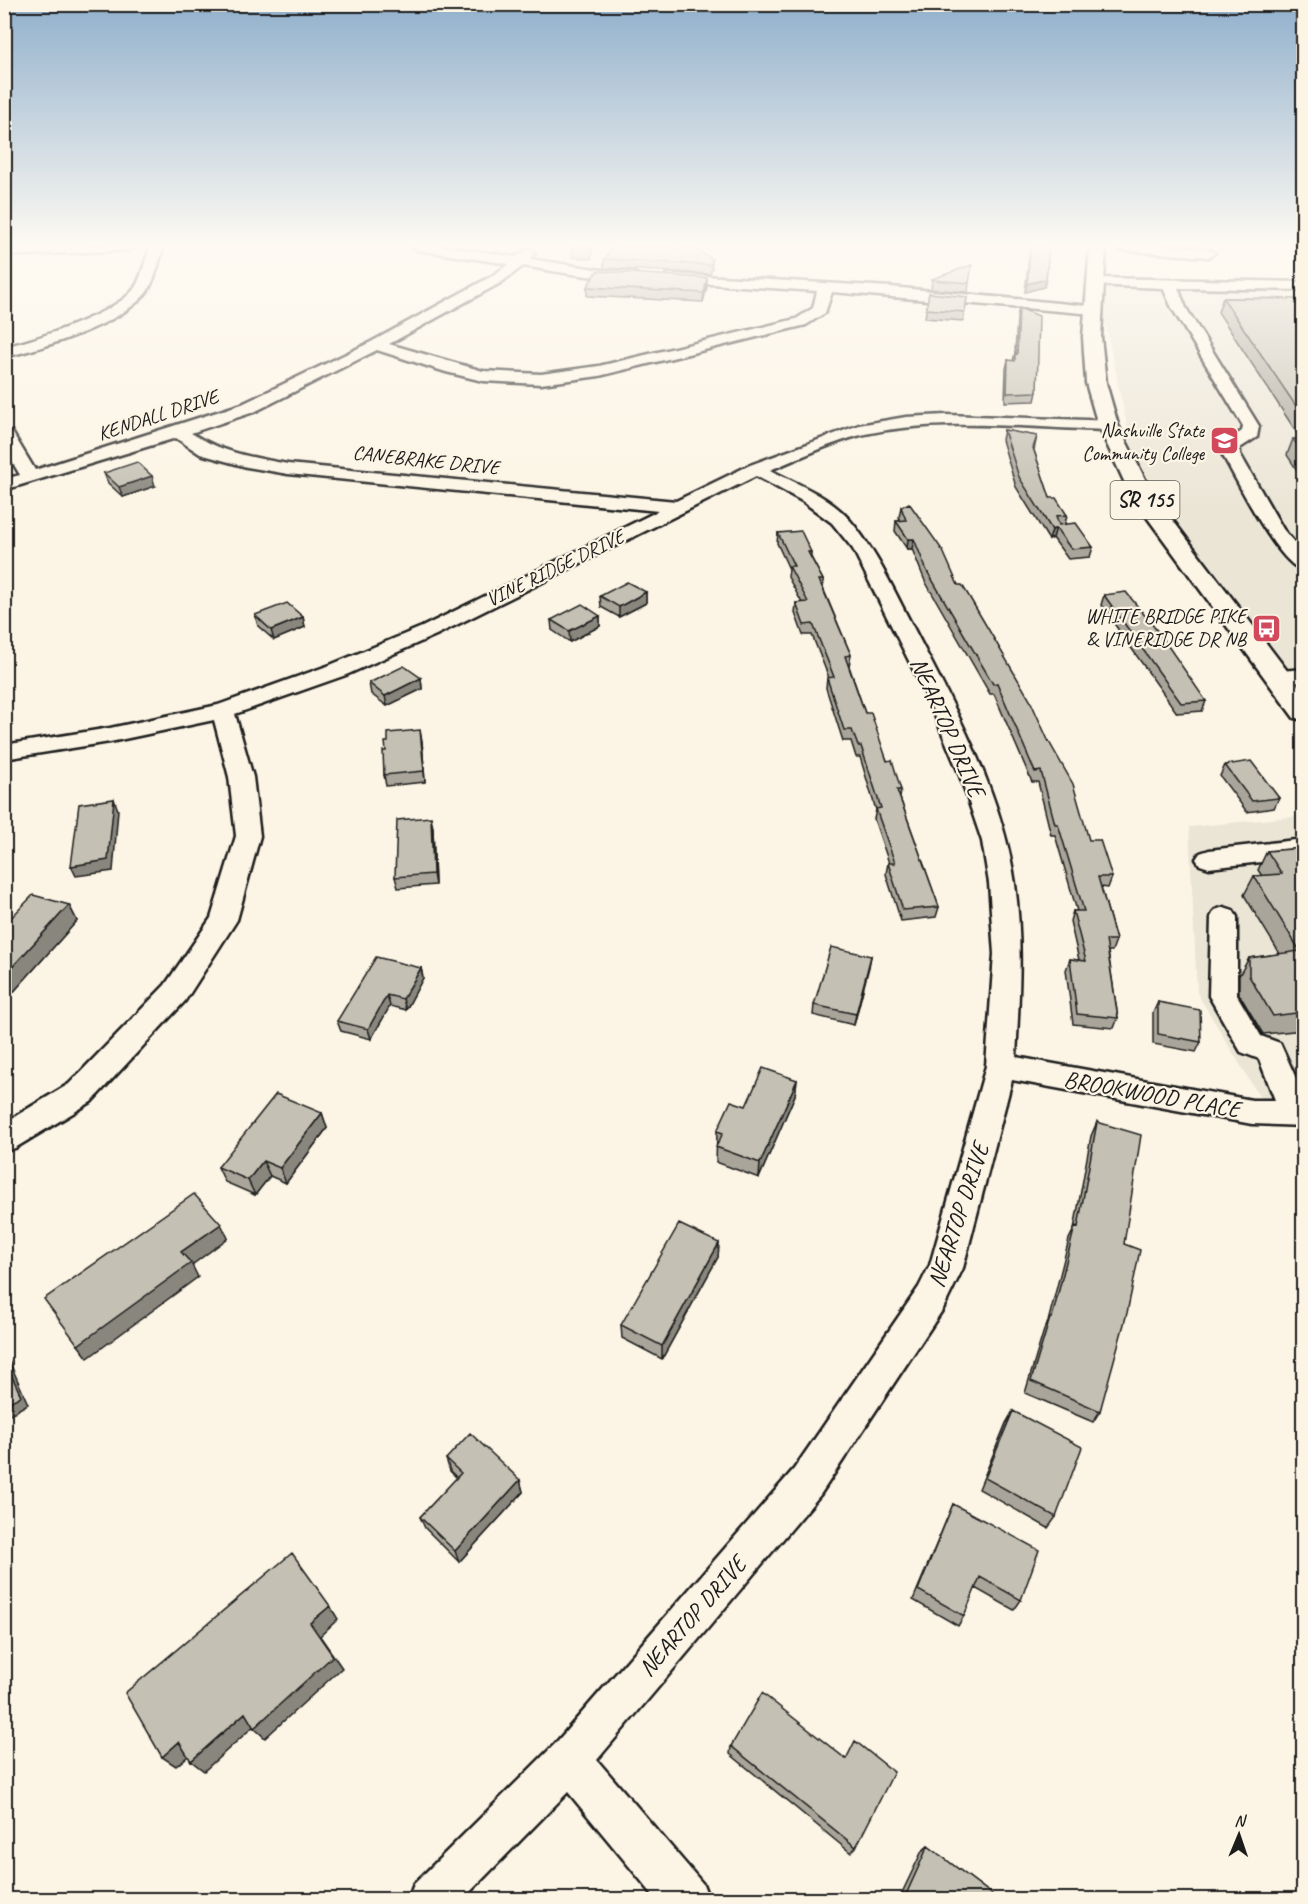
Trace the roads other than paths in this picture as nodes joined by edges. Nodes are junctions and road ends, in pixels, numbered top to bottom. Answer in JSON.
{"nodes":[{"id":1,"x":61,"y":335,"type":"edge"},
{"id":2,"x":395,"y":335,"type":"edge"},
{"id":3,"x":746,"y":335,"type":"edge"},
{"id":4,"x":1092,"y":335,"type":"edge"},
{"id":5,"x":1195,"y":335,"type":"edge"},
{"id":6,"x":376,"y":345,"type":"junction"},
{"id":7,"x":4,"y":352,"type":"edge"},
{"id":8,"x":1108,"y":425,"type":"junction"},
{"id":9,"x":178,"y":432,"type":"junction"},
{"id":10,"x":6,"y":436,"type":"edge"},
{"id":11,"x":756,"y":469,"type":"junction"},
{"id":12,"x":30,"y":477,"type":"junction"},
{"id":13,"x":4,"y":485,"type":"edge"},
{"id":14,"x":678,"y":507,"type":"junction"},
{"id":15,"x":1304,"y":566,"type":"edge"},
{"id":16,"x":1304,"y":675,"type":"edge"},
{"id":17,"x":1277,"y":677,"type":"junction"},
{"id":18,"x":224,"y":711,"type":"junction"},
{"id":19,"x":1304,"y":712,"type":"edge"},
{"id":20,"x":4,"y":752,"type":"edge"},
{"id":21,"x":1304,"y":848,"type":"edge"},
{"id":22,"x":1209,"y":860,"type":"dead end"},
{"id":23,"x":1224,"y":917,"type":"dead end"},
{"id":24,"x":1001,"y":1066,"type":"junction"},
{"id":25,"x":1300,"y":1114,"type":"edge"},
{"id":26,"x":4,"y":1139,"type":"edge"},
{"id":27,"x":568,"y":1760,"type":"junction"},
{"id":28,"x":430,"y":1899,"type":"edge"},
{"id":29,"x":687,"y":1899,"type":"edge"}],
"edges":[{"from":1,"to":7,"type":"street"},
{"from":2,"to":6,"type":"street","name":"KENDALL DRIVE"},
{"from":3,"to":6,"type":"street"},
{"from":4,"to":8,"type":"main road","number":"SR 155"},
{"from":5,"to":15,"type":"street"},
{"from":6,"to":9,"type":"street","name":"KENDALL DRIVE"},
{"from":8,"to":11,"type":"street","name":"VINE RIDGE DRIVE"},
{"from":8,"to":17,"type":"main road","number":"SR 155"},
{"from":9,"to":12,"type":"street","name":"KENDALL DRIVE"},
{"from":9,"to":14,"type":"street","name":"CANEBRAKE DRIVE"},
{"from":10,"to":12,"type":"street"},
{"from":11,"to":14,"type":"street","name":"VINE RIDGE DRIVE"},
{"from":11,"to":24,"type":"street","name":"NEARTOP DRIVE"},
{"from":12,"to":13,"type":"street","name":"KENDALL DRIVE"},
{"from":14,"to":18,"type":"street","name":"VINE RIDGE DRIVE"},
{"from":16,"to":17,"type":"street"},
{"from":17,"to":19,"type":"main road","number":"SR 155"},
{"from":18,"to":20,"type":"street","name":"VINE RIDGE DRIVE"},
{"from":18,"to":26,"type":"street"},
{"from":21,"to":22,"type":"street"},
{"from":23,"to":25,"type":"street"},
{"from":24,"to":25,"type":"street","name":"BROOKWOOD PLACE"},
{"from":24,"to":27,"type":"street","name":"NEARTOP DRIVE"},
{"from":27,"to":28,"type":"street","name":"NEARTOP DRIVE"},
{"from":27,"to":29,"type":"street"}]}
